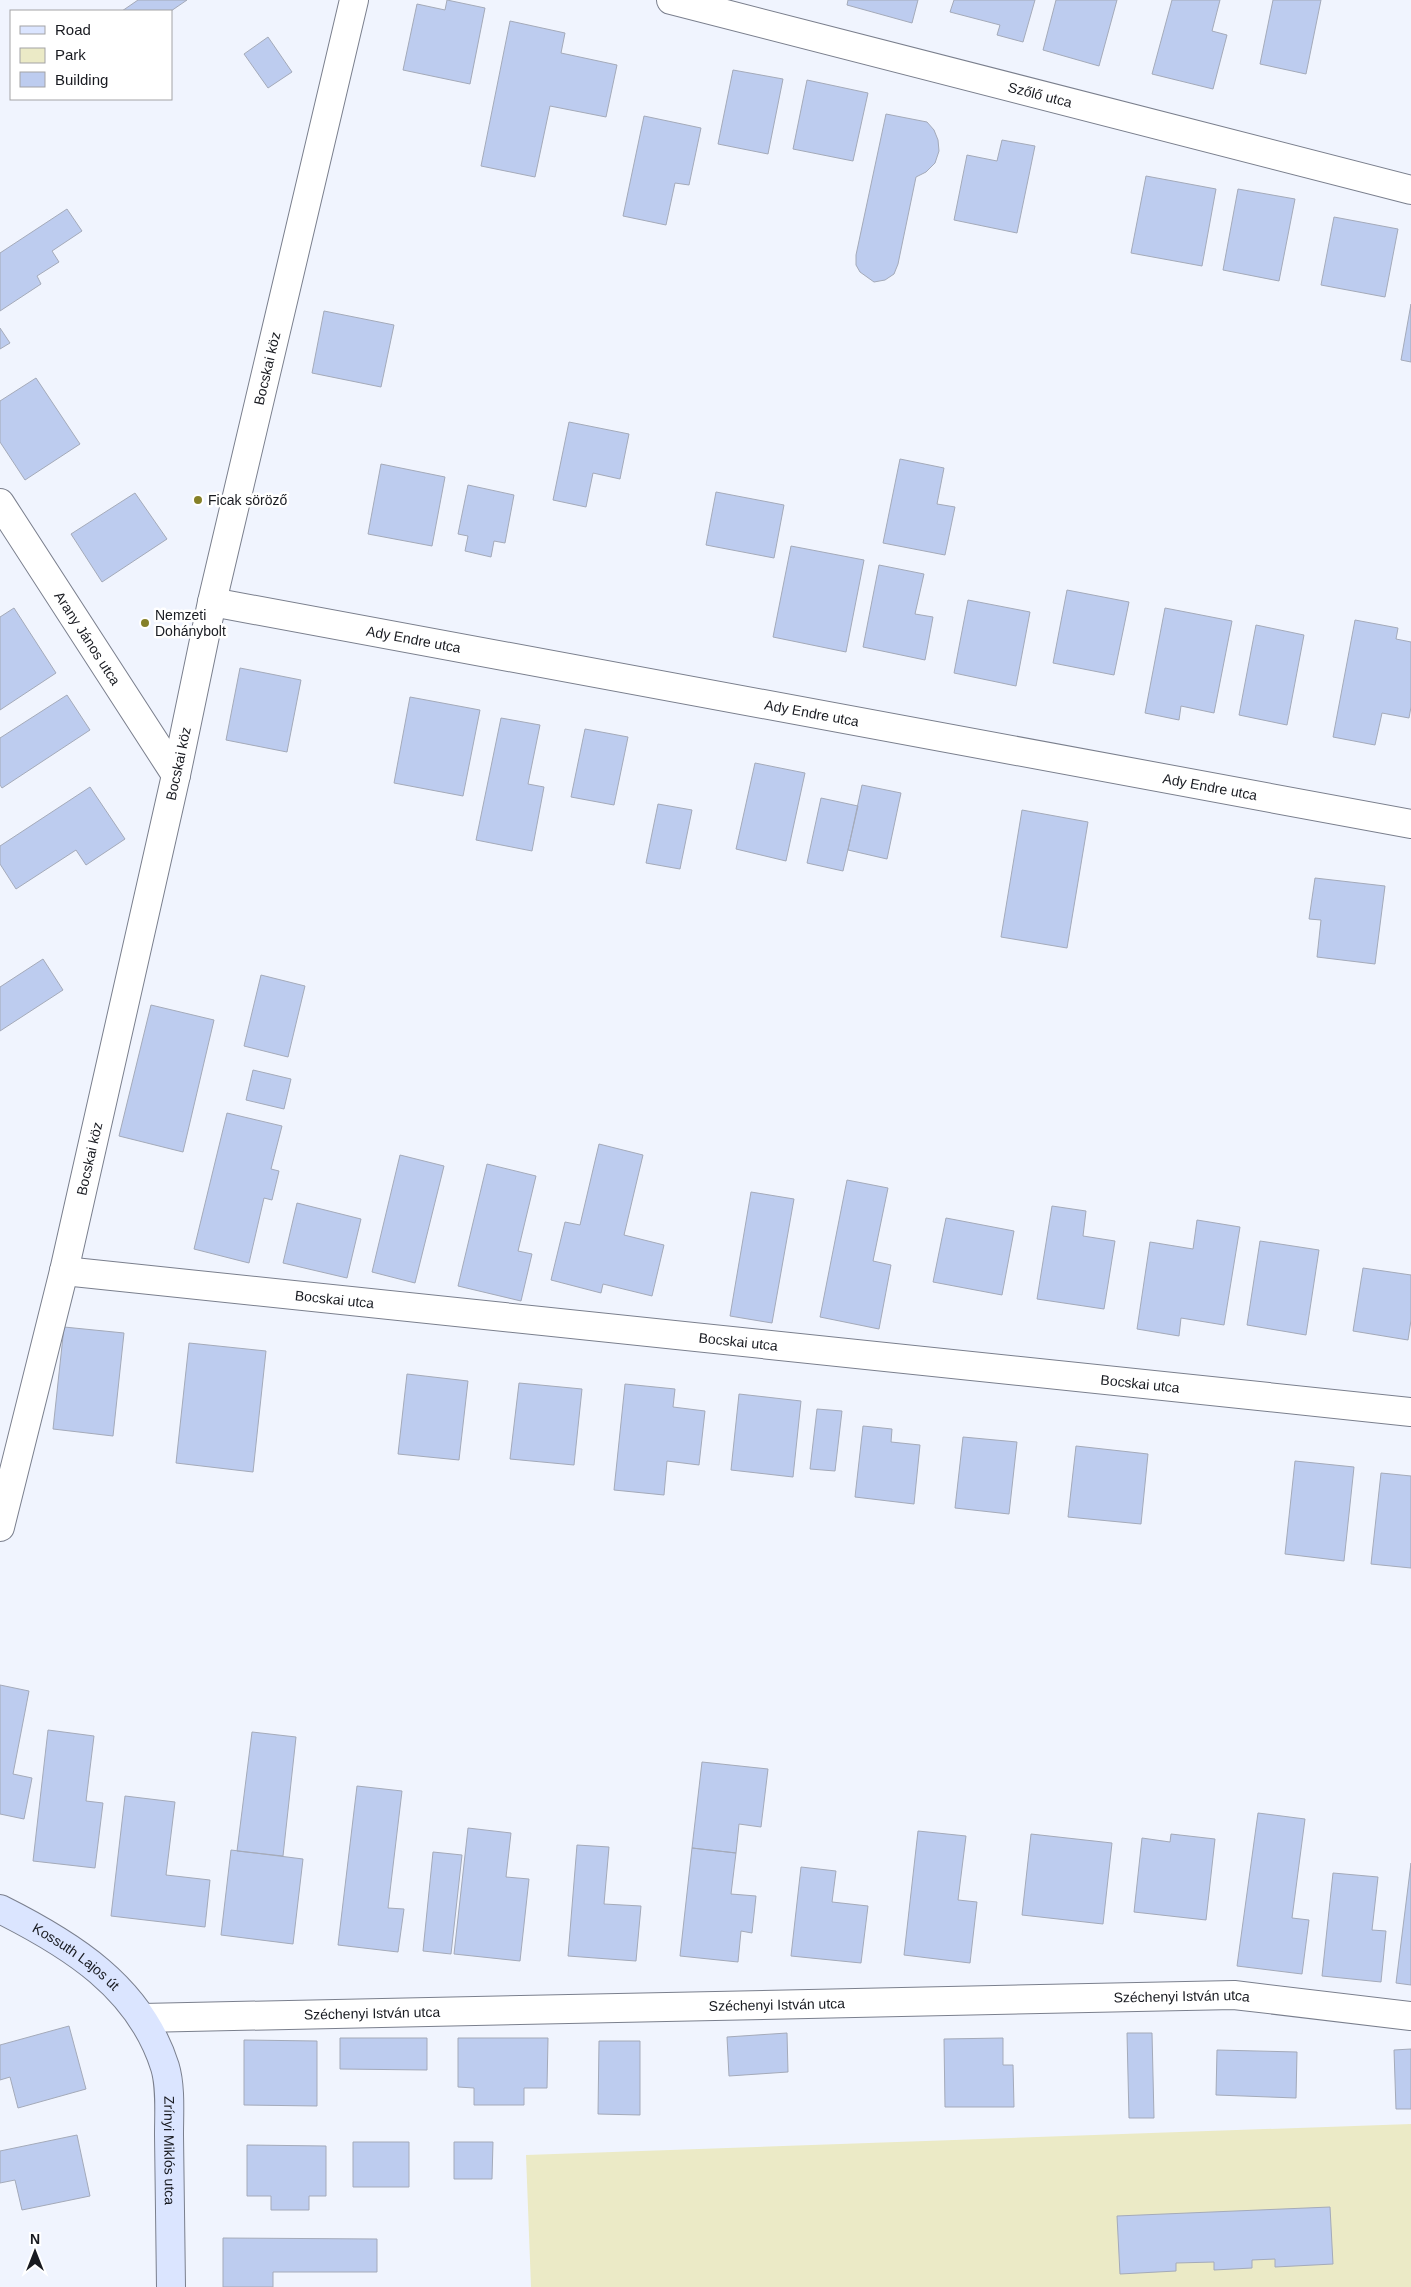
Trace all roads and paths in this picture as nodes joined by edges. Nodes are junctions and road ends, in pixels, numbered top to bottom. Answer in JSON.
{"nodes":[{"id":1,"x":354,"y":0,"type":"edge"},
{"id":2,"x":670,"y":0,"type":"edge"},
{"id":3,"x":1411,"y":190,"type":"edge"},
{"id":4,"x":0,"y":503,"type":"edge"},
{"id":5,"x":212,"y":602,"type":"junction"},
{"id":6,"x":176,"y":776,"type":"junction"},
{"id":7,"x":1411,"y":824,"type":"edge"},
{"id":8,"x":64,"y":1271,"type":"junction"},
{"id":9,"x":1411,"y":1412,"type":"edge"},
{"id":10,"x":0,"y":1527,"type":"edge"},
{"id":11,"x":0,"y":1909,"type":"edge"},
{"id":12,"x":1411,"y":2016,"type":"edge"},
{"id":13,"x":142,"y":2018,"type":"junction"},
{"id":14,"x":171,"y":2287,"type":"edge"}],
"edges":[{"from":1,"to":5,"type":"street","name":"Bocskai köz"},
{"from":2,"to":3,"type":"street","name":"Szőlő utca"},
{"from":4,"to":6,"type":"street","name":"Arany János utca"},
{"from":5,"to":6,"type":"street","name":"Bocskai köz"},
{"from":5,"to":7,"type":"street","name":"Ady Endre utca"},
{"from":6,"to":8,"type":"street","name":"Bocskai köz"},
{"from":8,"to":9,"type":"street","name":"Bocskai utca"},
{"from":8,"to":10,"type":"street","name":"Bocskai köz"},
{"from":11,"to":13,"type":"main road","name":"Kossuth Lajos út"},
{"from":12,"to":13,"type":"street","name":"Széchenyi István utca"},
{"from":13,"to":14,"type":"main road","name":"Zrínyi Miklós utca"}]}
